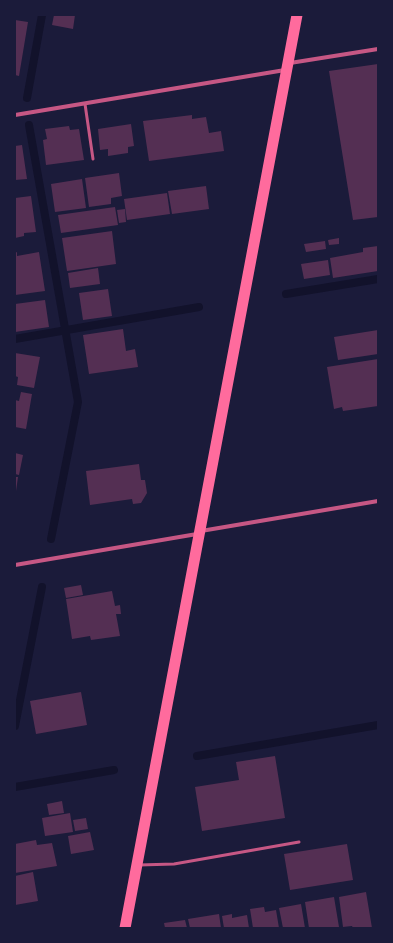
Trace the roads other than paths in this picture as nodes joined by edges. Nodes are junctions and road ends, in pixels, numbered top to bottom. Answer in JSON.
{"nodes":[{"id":1,"x":297,"y":15,"type":"edge"},
{"id":2,"x":378,"y":49,"type":"edge"},
{"id":3,"x":288,"y":66,"type":"junction"},
{"id":4,"x":85,"y":104,"type":"junction"},
{"id":5,"x":15,"y":115,"type":"edge"},
{"id":6,"x":93,"y":159,"type":"dead end"},
{"id":7,"x":378,"y":501,"type":"edge"},
{"id":8,"x":200,"y":532,"type":"junction"},
{"id":9,"x":15,"y":565,"type":"edge"},
{"id":10,"x":299,"y":842,"type":"dead end"},
{"id":11,"x":137,"y":865,"type":"junction"},
{"id":12,"x":125,"y":928,"type":"edge"}],
"edges":[{"from":1,"to":3,"type":"highway"},
{"from":2,"to":3,"type":"street"},
{"from":3,"to":4,"type":"street"},
{"from":3,"to":8,"type":"highway"},
{"from":4,"to":5,"type":"street"},
{"from":4,"to":6,"type":"lane"},
{"from":7,"to":8,"type":"street"},
{"from":8,"to":9,"type":"street"},
{"from":8,"to":11,"type":"highway"},
{"from":10,"to":11,"type":"lane"},
{"from":11,"to":12,"type":"highway"}]}
